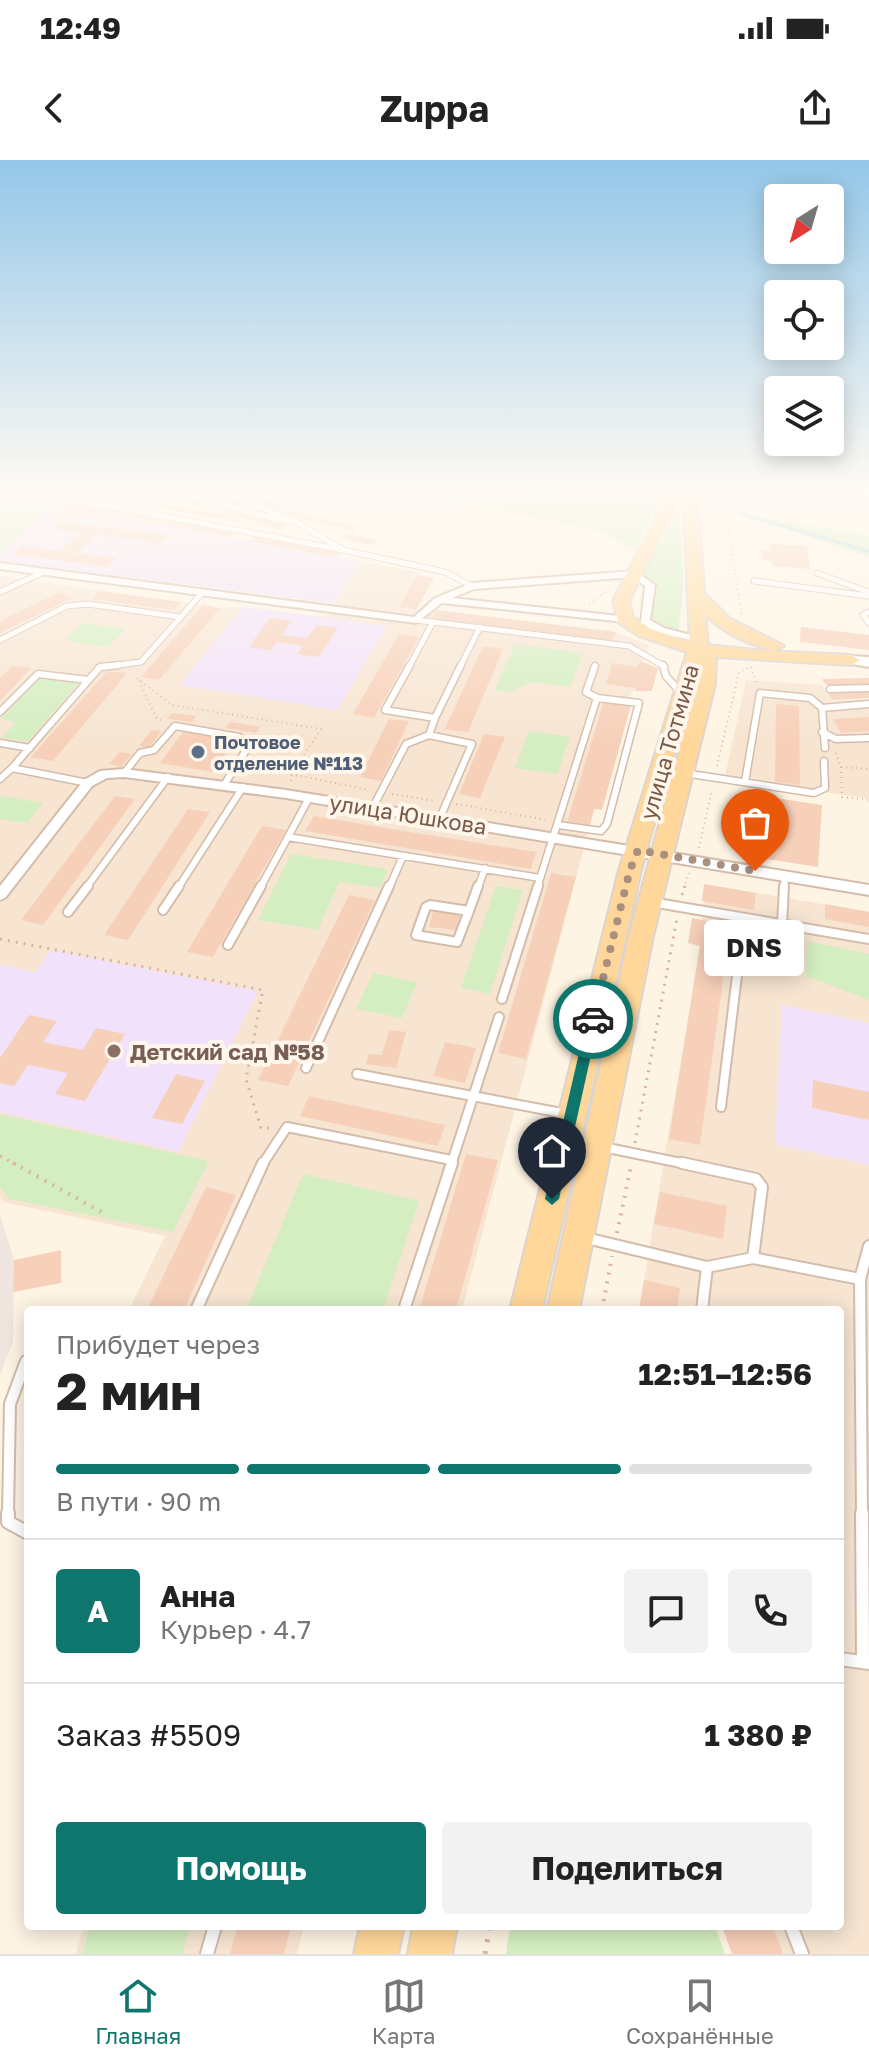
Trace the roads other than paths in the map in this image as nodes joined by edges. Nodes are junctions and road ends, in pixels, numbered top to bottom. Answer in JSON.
{"nodes":[{"id":1,"x":40,"y":574,"type":"edge"},
{"id":2,"x":57,"y":574,"type":"edge"},
{"id":3,"x":448,"y":574,"type":"edge"},
{"id":4,"x":635,"y":574,"type":"junction"},
{"id":5,"x":697,"y":574,"type":"edge"},
{"id":6,"x":819,"y":574,"type":"edge"},
{"id":7,"x":590,"y":577,"type":"junction"},
{"id":8,"x":754,"y":581,"type":"dead end"},
{"id":9,"x":472,"y":586,"type":"junction"},
{"id":10,"x":626,"y":590,"type":"junction"},
{"id":11,"x":0,"y":592,"type":"edge"},
{"id":12,"x":202,"y":593,"type":"junction"},
{"id":13,"x":869,"y":594,"type":"edge"},
{"id":14,"x":699,"y":597,"type":"junction"},
{"id":15,"x":439,"y":600,"type":"junction"},
{"id":16,"x":869,"y":612,"type":"edge"},
{"id":17,"x":180,"y":617,"type":"junction"},
{"id":18,"x":625,"y":619,"type":"junction"},
{"id":19,"x":416,"y":620,"type":"junction"},
{"id":20,"x":433,"y":622,"type":"junction"},
{"id":21,"x":869,"y":623,"type":"edge"},
{"id":22,"x":480,"y":627,"type":"junction"},
{"id":23,"x":0,"y":640,"type":"edge"},
{"id":24,"x":699,"y":644,"type":"junction"},
{"id":25,"x":791,"y":654,"type":"junction"},
{"id":26,"x":860,"y":661,"type":"edge"},
{"id":27,"x":595,"y":666,"type":"dead end"},
{"id":28,"x":88,"y":680,"type":"junction"},
{"id":29,"x":706,"y":684,"type":"junction"},
{"id":30,"x":869,"y":688,"type":"edge"},
{"id":31,"x":830,"y":689,"type":"dead end"},
{"id":32,"x":682,"y":694,"type":"junction"},
{"id":33,"x":597,"y":698,"type":"junction"},
{"id":34,"x":869,"y":704,"type":"edge"},
{"id":35,"x":822,"y":708,"type":"junction"},
{"id":36,"x":0,"y":712,"type":"edge"},
{"id":37,"x":435,"y":718,"type":"junction"},
{"id":38,"x":822,"y":732,"type":"junction"},
{"id":39,"x":429,"y":735,"type":"junction"},
{"id":40,"x":869,"y":738,"type":"edge"},
{"id":41,"x":0,"y":743,"type":"edge"},
{"id":42,"x":30,"y":748,"type":"junction"},
{"id":43,"x":825,"y":748,"type":"road end"},
{"id":44,"x":824,"y":761,"type":"dead end"},
{"id":45,"x":12,"y":768,"type":"junction"},
{"id":46,"x":681,"y":772,"type":"junction"},
{"id":47,"x":124,"y":773,"type":"junction"},
{"id":48,"x":168,"y":777,"type":"junction"},
{"id":49,"x":0,"y":779,"type":"edge"},
{"id":50,"x":745,"y":782,"type":"junction"},
{"id":51,"x":88,"y":783,"type":"junction"},
{"id":52,"x":224,"y":785,"type":"junction"},
{"id":53,"x":243,"y":787,"type":"junction"},
{"id":54,"x":309,"y":798,"type":"junction"},
{"id":55,"x":372,"y":809,"type":"junction"},
{"id":56,"x":439,"y":820,"type":"junction"},
{"id":57,"x":556,"y":828,"type":"junction"},
{"id":58,"x":288,"y":837,"type":"junction"},
{"id":59,"x":650,"y":852,"type":"junction"},
{"id":60,"x":403,"y":856,"type":"junction"},
{"id":61,"x":485,"y":868,"type":"junction"},
{"id":62,"x":785,"y":876,"type":"junction"},
{"id":63,"x":540,"y":878,"type":"junction"},
{"id":64,"x":869,"y":890,"type":"edge"},
{"id":65,"x":0,"y":895,"type":"edge"},
{"id":66,"x":650,"y":901,"type":"junction"},
{"id":67,"x":163,"y":910,"type":"dead end"},
{"id":68,"x":469,"y":911,"type":"junction"},
{"id":69,"x":68,"y":912,"type":"dead end"},
{"id":70,"x":744,"y":918,"type":"junction"},
{"id":71,"x":782,"y":924,"type":"junction"},
{"id":72,"x":869,"y":939,"type":"edge"},
{"id":73,"x":228,"y":945,"type":"dead end"},
{"id":74,"x":502,"y":999,"type":"dead end"},
{"id":75,"x":499,"y":1017,"type":"dead end"},
{"id":76,"x":306,"y":1068,"type":"dead end"},
{"id":77,"x":357,"y":1074,"type":"dead end"},
{"id":78,"x":474,"y":1096,"type":"junction"},
{"id":79,"x":721,"y":1107,"type":"dead end"},
{"id":80,"x":572,"y":1115,"type":"junction"},
{"id":81,"x":598,"y":1146,"type":"junction"},
{"id":82,"x":451,"y":1160,"type":"junction"},
{"id":83,"x":579,"y":1237,"type":"junction"},
{"id":84,"x":869,"y":1246,"type":"edge"},
{"id":85,"x":753,"y":1258,"type":"junction"},
{"id":86,"x":707,"y":1267,"type":"junction"},
{"id":87,"x":860,"y":1279,"type":"junction"},
{"id":88,"x":198,"y":1306,"type":"edge"},
{"id":89,"x":405,"y":1306,"type":"edge"},
{"id":90,"x":527,"y":1306,"type":"edge"},
{"id":91,"x":564,"y":1306,"type":"edge"},
{"id":92,"x":702,"y":1306,"type":"edge"},
{"id":93,"x":24,"y":1366,"type":"edge"},
{"id":94,"x":24,"y":1531,"type":"edge"},
{"id":95,"x":844,"y":1660,"type":"edge"},
{"id":96,"x":866,"y":1663,"type":"edge"},
{"id":97,"x":214,"y":1930,"type":"edge"},
{"id":98,"x":381,"y":1930,"type":"edge"},
{"id":99,"x":434,"y":1930,"type":"edge"},
{"id":100,"x":793,"y":1930,"type":"edge"},
{"id":101,"x":207,"y":1954,"type":"edge"},
{"id":102,"x":376,"y":1954,"type":"edge"},
{"id":103,"x":430,"y":1954,"type":"edge"},
{"id":104,"x":802,"y":1954,"type":"edge"}],
"edges":[{"from":1,"to":11,"type":"lane"},
{"from":2,"to":12,"type":"street"},
{"from":3,"to":9,"type":"lane"},
{"from":4,"to":7,"type":"street"},
{"from":4,"to":10,"type":"main road"},
{"from":4,"to":24,"type":"street"},
{"from":5,"to":14,"type":"main road"},
{"from":6,"to":13,"type":"lane"},
{"from":7,"to":9,"type":"street"},
{"from":7,"to":10,"type":"street"},
{"from":8,"to":13,"type":"lane"},
{"from":9,"to":15,"type":"street"},
{"from":10,"to":18,"type":"main road"},
{"from":12,"to":17,"type":"lane"},
{"from":12,"to":19,"type":"street"},
{"from":14,"to":24,"type":"main road"},
{"from":14,"to":25,"type":"main road"},
{"from":15,"to":18,"type":"street"},
{"from":15,"to":19,"type":"street"},
{"from":16,"to":21,"type":"lane"},
{"from":17,"to":23,"type":"lane"},
{"from":17,"to":28,"type":"lane"},
{"from":18,"to":24,"type":"main road"},
{"from":19,"to":20,"type":"lane"},
{"from":20,"to":22,"type":"lane"},
{"from":20,"to":37,"type":"lane"},
{"from":22,"to":32,"type":"lane"},
{"from":22,"to":37,"type":"lane"},
{"from":24,"to":25,"type":"main road"},
{"from":24,"to":29,"type":"main road","name":"улица Тотмина"},
{"from":24,"to":32,"type":"main road","name":"улица Тотмина"},
{"from":25,"to":26,"type":"main road"},
{"from":25,"to":29,"type":"main road"},
{"from":27,"to":33,"type":"lane"},
{"from":28,"to":36,"type":"lane"},
{"from":28,"to":42,"type":"lane"},
{"from":29,"to":46,"type":"main road","name":"улица Тотмина"},
{"from":30,"to":31,"type":"lane"},
{"from":32,"to":59,"type":"main road","name":"улица Тотмина"},
{"from":33,"to":57,"type":"lane"},
{"from":33,"to":57,"type":"lane"},
{"from":34,"to":35,"type":"lane"},
{"from":35,"to":38,"type":"lane"},
{"from":35,"to":50,"type":"lane"},
{"from":37,"to":39,"type":"lane"},
{"from":38,"to":40,"type":"lane"},
{"from":38,"to":43,"type":"lane"},
{"from":39,"to":55,"type":"lane"},
{"from":39,"to":56,"type":"lane"},
{"from":41,"to":42,"type":"lane"},
{"from":42,"to":45,"type":"lane"},
{"from":44,"to":50,"type":"lane"},
{"from":45,"to":49,"type":"lane"},
{"from":45,"to":51,"type":"lane"},
{"from":46,"to":50,"type":"lane"},
{"from":46,"to":59,"type":"main road","name":"улица Тотмина"},
{"from":47,"to":48,"type":"street","name":"улица Юшкова"},
{"from":47,"to":51,"type":"street","name":"улица Юшкова"},
{"from":47,"to":52,"type":"lane"},
{"from":48,"to":52,"type":"street","name":"улица Юшкова"},
{"from":48,"to":69,"type":"lane"},
{"from":51,"to":65,"type":"street"},
{"from":52,"to":53,"type":"street","name":"улица Юшкова"},
{"from":53,"to":54,"type":"street","name":"улица Юшкова"},
{"from":53,"to":67,"type":"lane"},
{"from":54,"to":55,"type":"street","name":"улица Юшкова"},
{"from":54,"to":58,"type":"lane"},
{"from":55,"to":56,"type":"street","name":"улица Юшкова"},
{"from":56,"to":57,"type":"street","name":"улица Юшкова"},
{"from":57,"to":59,"type":"street","name":"улица Юшкова"},
{"from":57,"to":63,"type":"lane"},
{"from":58,"to":60,"type":"lane"},
{"from":58,"to":73,"type":"lane"},
{"from":59,"to":62,"type":"street","name":"улица Юшкова"},
{"from":59,"to":66,"type":"main road","name":"улица Тотмина"},
{"from":59,"to":80,"type":"main road","name":"улица Тотмина"},
{"from":60,"to":61,"type":"lane"},
{"from":60,"to":76,"type":"lane"},
{"from":61,"to":63,"type":"lane"},
{"from":61,"to":68,"type":"lane"},
{"from":62,"to":64,"type":"street","name":"улица Юшкова"},
{"from":62,"to":71,"type":"lane"},
{"from":63,"to":74,"type":"lane"},
{"from":66,"to":70,"type":"lane"},
{"from":66,"to":81,"type":"main road","name":"улица Тотмина"},
{"from":68,"to":68,"type":"lane"},
{"from":70,"to":71,"type":"lane"},
{"from":70,"to":79,"type":"lane"},
{"from":71,"to":72,"type":"lane"},
{"from":75,"to":78,"type":"lane"},
{"from":77,"to":78,"type":"lane"},
{"from":78,"to":80,"type":"lane"},
{"from":78,"to":82,"type":"lane"},
{"from":80,"to":90,"type":"main road","name":"улица Тотмина"},
{"from":81,"to":83,"type":"main road","name":"улица Тотмина"},
{"from":81,"to":85,"type":"lane"},
{"from":82,"to":88,"type":"lane"},
{"from":82,"to":89,"type":"lane"},
{"from":83,"to":86,"type":"lane"},
{"from":83,"to":91,"type":"main road","name":"улица Тотмина"},
{"from":84,"to":87,"type":"lane"},
{"from":85,"to":86,"type":"lane"},
{"from":85,"to":87,"type":"lane"},
{"from":86,"to":92,"type":"lane"},
{"from":87,"to":96,"type":"lane"},
{"from":93,"to":94,"type":"lane"},
{"from":95,"to":96,"type":"lane"},
{"from":97,"to":101,"type":"lane"},
{"from":98,"to":102,"type":"main road"},
{"from":99,"to":103,"type":"main road"},
{"from":100,"to":104,"type":"lane"}]}
